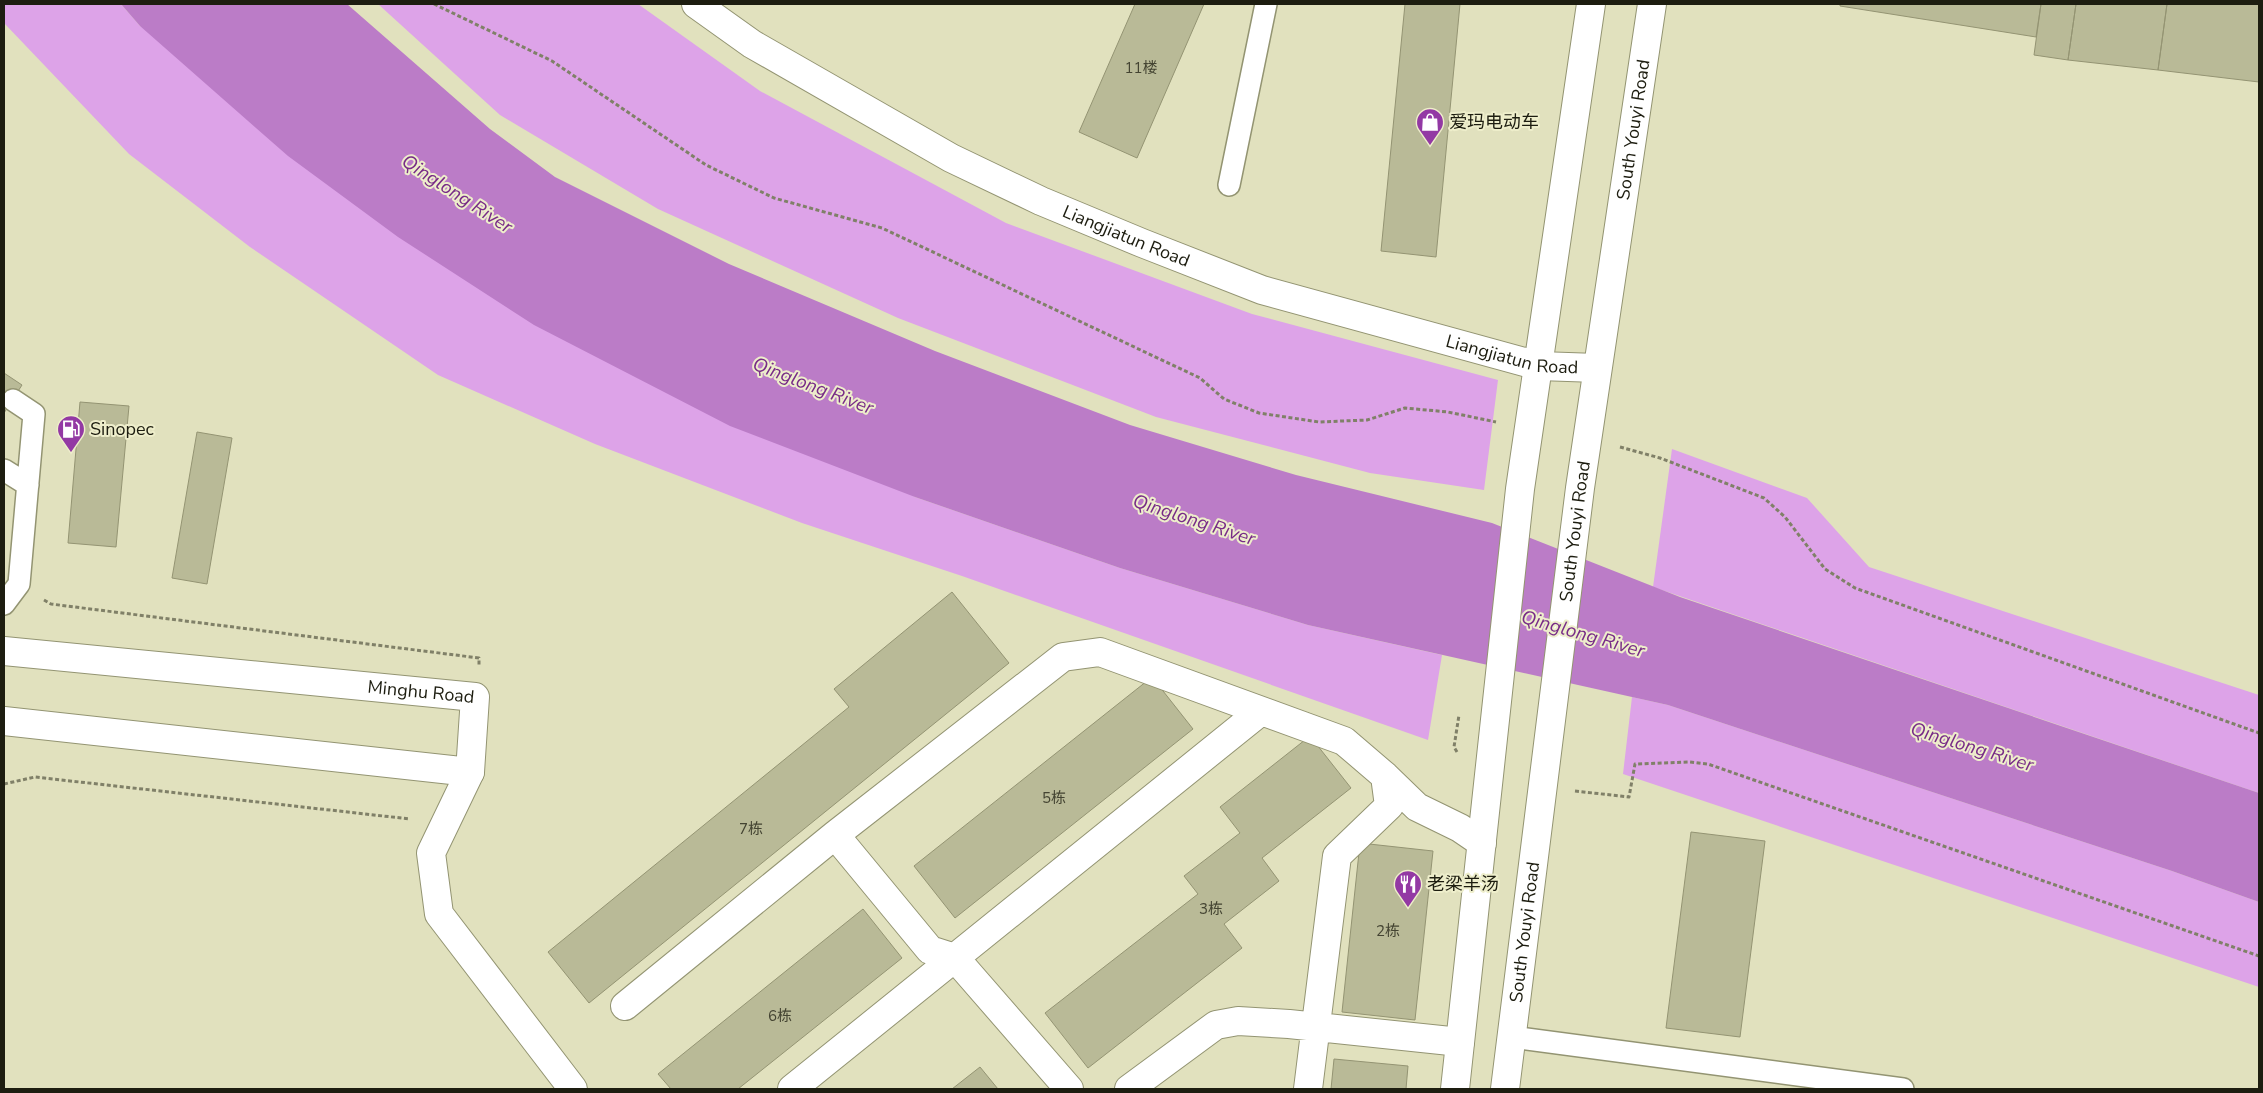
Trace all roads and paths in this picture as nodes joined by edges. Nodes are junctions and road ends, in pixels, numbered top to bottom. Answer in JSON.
{"nodes":[{"id":1,"x":434,"y":4,"type":"edge"},
{"id":2,"x":696,"y":4,"type":"edge"},
{"id":3,"x":1266,"y":4,"type":"edge"},
{"id":4,"x":1591,"y":4,"type":"edge"},
{"id":5,"x":1652,"y":4,"type":"edge"},
{"id":6,"x":1229,"y":185,"type":"dead end"},
{"id":7,"x":1538,"y":366,"type":"junction"},
{"id":8,"x":1596,"y":368,"type":"junction"},
{"id":9,"x":13,"y":400,"type":"dead end"},
{"id":10,"x":1529,"y":429,"type":"junction"},
{"id":11,"x":1617,"y":446,"type":"dead end"},
{"id":12,"x":4,"y":470,"type":"edge"},
{"id":13,"x":28,"y":485,"type":"junction"},
{"id":14,"x":19,"y":584,"type":"junction"},
{"id":15,"x":4,"y":604,"type":"edge"},
{"id":16,"x":4,"y":651,"type":"edge"},
{"id":17,"x":475,"y":698,"type":"junction"},
{"id":18,"x":1261,"y":711,"type":"junction"},
{"id":19,"x":4,"y":721,"type":"edge"},
{"id":20,"x":2259,"y":733,"type":"edge"},
{"id":21,"x":470,"y":772,"type":"junction"},
{"id":22,"x":1386,"y":776,"type":"junction"},
{"id":23,"x":4,"y":784,"type":"edge"},
{"id":24,"x":1580,"y":792,"type":"dead end"},
{"id":25,"x":446,"y":823,"type":"junction"},
{"id":26,"x":834,"y":835,"type":"junction"},
{"id":27,"x":1482,"y":842,"type":"junction"},
{"id":28,"x":2259,"y":956,"type":"edge"},
{"id":29,"x":955,"y":958,"type":"junction"},
{"id":30,"x":625,"y":1006,"type":"dead end"},
{"id":31,"x":1315,"y":1026,"type":"junction"},
{"id":32,"x":1512,"y":1037,"type":"junction"},
{"id":33,"x":1460,"y":1042,"type":"junction"},
{"id":34,"x":574,"y":1089,"type":"edge"},
{"id":35,"x":792,"y":1089,"type":"edge"},
{"id":36,"x":1069,"y":1089,"type":"edge"},
{"id":37,"x":1129,"y":1089,"type":"edge"},
{"id":38,"x":1308,"y":1089,"type":"edge"},
{"id":39,"x":1455,"y":1089,"type":"edge"},
{"id":40,"x":1506,"y":1089,"type":"edge"},
{"id":41,"x":1903,"y":1089,"type":"edge"}],
"edges":[{"from":1,"to":10,"type":"path"},
{"from":2,"to":7,"type":"street","name":"Liangjiatun Road"},
{"from":3,"to":6,"type":"lane"},
{"from":4,"to":7,"type":"street"},
{"from":5,"to":8,"type":"street","name":"South Youyi Road"},
{"from":7,"to":8,"type":"street","name":"Liangjiatun Road"},
{"from":7,"to":10,"type":"street"},
{"from":8,"to":32,"type":"street","name":"South Youyi Road"},
{"from":9,"to":13,"type":"lane"},
{"from":10,"to":27,"type":"street"},
{"from":11,"to":20,"type":"path"},
{"from":12,"to":13,"type":"lane"},
{"from":13,"to":14,"type":"lane"},
{"from":14,"to":15,"type":"lane"},
{"from":14,"to":17,"type":"path"},
{"from":16,"to":17,"type":"street","name":"Minghu Road"},
{"from":17,"to":21,"type":"street","name":"Minghu Road"},
{"from":18,"to":22,"type":"street"},
{"from":18,"to":26,"type":"street"},
{"from":18,"to":29,"type":"street"},
{"from":19,"to":21,"type":"street"},
{"from":21,"to":25,"type":"street"},
{"from":22,"to":27,"type":"street"},
{"from":22,"to":31,"type":"street"},
{"from":23,"to":25,"type":"path"},
{"from":24,"to":28,"type":"path"},
{"from":25,"to":34,"type":"street"},
{"from":26,"to":29,"type":"street"},
{"from":26,"to":30,"type":"street"},
{"from":27,"to":33,"type":"street"},
{"from":29,"to":35,"type":"street"},
{"from":29,"to":36,"type":"street"},
{"from":31,"to":33,"type":"street"},
{"from":31,"to":37,"type":"street"},
{"from":31,"to":38,"type":"street"},
{"from":32,"to":40,"type":"street","name":"South Youyi Road"},
{"from":32,"to":41,"type":"lane"},
{"from":33,"to":39,"type":"street"}]}
